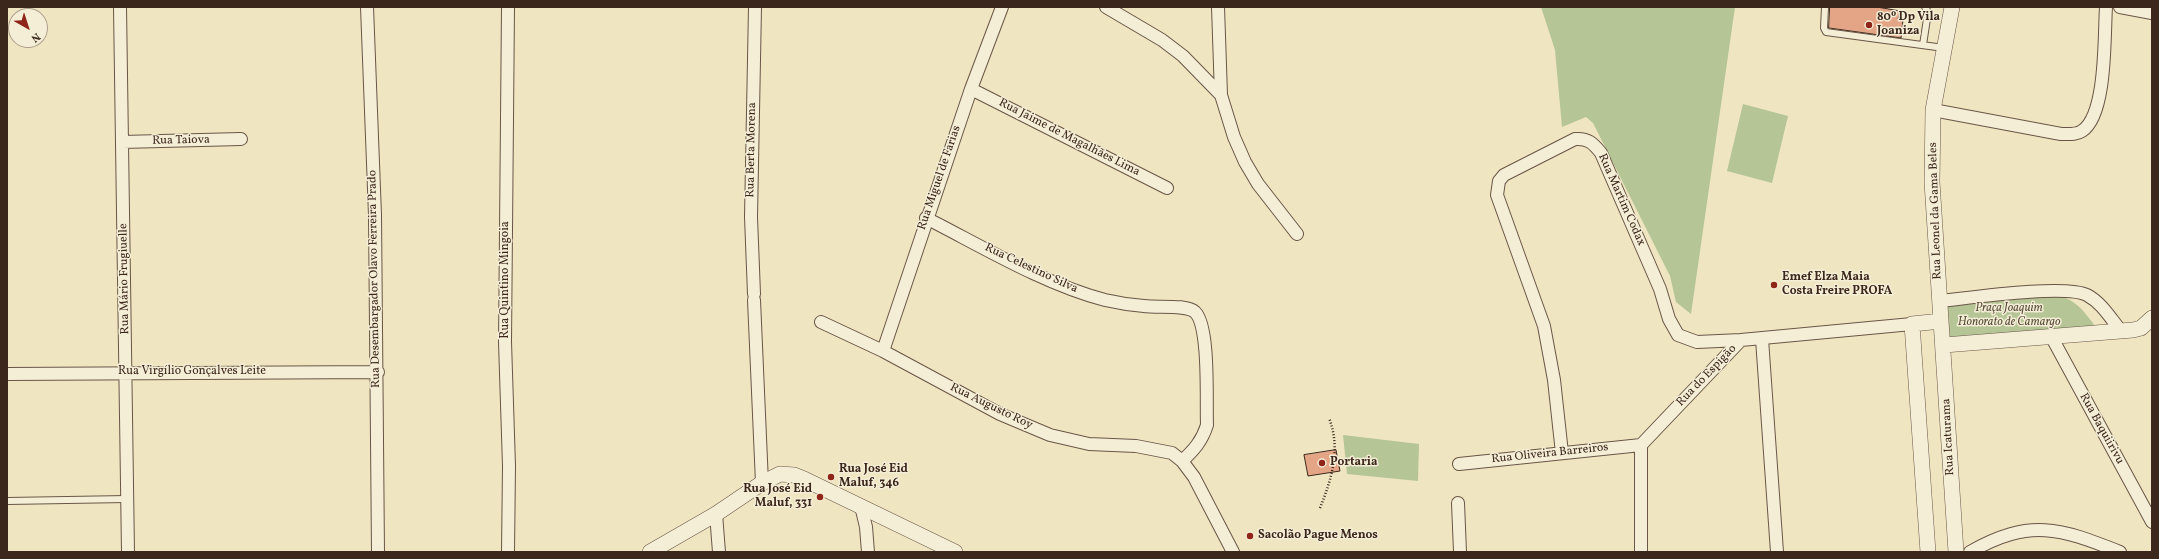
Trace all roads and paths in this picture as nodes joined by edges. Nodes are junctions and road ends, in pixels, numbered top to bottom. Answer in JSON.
{"nodes":[{"id":1,"x":120,"y":7,"type":"edge"},
{"id":2,"x":367,"y":7,"type":"edge"},
{"id":3,"x":508,"y":7,"type":"edge"},
{"id":4,"x":755,"y":7,"type":"edge"},
{"id":5,"x":1002,"y":7,"type":"edge"},
{"id":6,"x":1106,"y":7,"type":"edge"},
{"id":7,"x":1218,"y":7,"type":"edge"},
{"id":8,"x":1825,"y":7,"type":"edge"},
{"id":9,"x":1925,"y":7,"type":"edge"},
{"id":10,"x":1952,"y":7,"type":"edge"},
{"id":11,"x":2106,"y":7,"type":"edge"},
{"id":12,"x":2120,"y":7,"type":"edge"},
{"id":13,"x":2152,"y":13,"type":"edge"},
{"id":14,"x":1923,"y":45,"type":"junction"},
{"id":15,"x":1944,"y":48,"type":"junction"},
{"id":16,"x":971,"y":89,"type":"junction"},
{"id":17,"x":1221,"y":95,"type":"junction"},
{"id":18,"x":1933,"y":110,"type":"junction"},
{"id":19,"x":241,"y":139,"type":"dead end"},
{"id":20,"x":122,"y":142,"type":"junction"},
{"id":21,"x":1167,"y":188,"type":"dead end"},
{"id":22,"x":926,"y":218,"type":"junction"},
{"id":23,"x":1297,"y":234,"type":"dead end"},
{"id":24,"x":1940,"y":301,"type":"junction"},
{"id":25,"x":2152,"y":318,"type":"edge"},
{"id":26,"x":1941,"y":321,"type":"junction"},
{"id":27,"x":821,"y":322,"type":"dead end"},
{"id":28,"x":1912,"y":324,"type":"junction"},
{"id":29,"x":2121,"y":331,"type":"junction"},
{"id":30,"x":2051,"y":336,"type":"junction"},
{"id":31,"x":1762,"y":339,"type":"junction"},
{"id":32,"x":1741,"y":340,"type":"junction"},
{"id":33,"x":1944,"y":345,"type":"junction"},
{"id":34,"x":883,"y":351,"type":"junction"},
{"id":35,"x":378,"y":372,"type":"junction"},
{"id":36,"x":126,"y":373,"type":"junction"},
{"id":37,"x":7,"y":374,"type":"edge"},
{"id":38,"x":1329,"y":418,"type":"dead end"},
{"id":39,"x":1641,"y":445,"type":"junction"},
{"id":40,"x":1562,"y":453,"type":"junction"},
{"id":41,"x":1182,"y":461,"type":"junction"},
{"id":42,"x":1459,"y":464,"type":"dead end"},
{"id":43,"x":762,"y":483,"type":"junction"},
{"id":44,"x":127,"y":499,"type":"junction"},
{"id":45,"x":7,"y":501,"type":"edge"},
{"id":46,"x":1458,"y":503,"type":"dead end"},
{"id":47,"x":861,"y":506,"type":"junction"},
{"id":48,"x":1320,"y":508,"type":"dead end"},
{"id":49,"x":716,"y":514,"type":"junction"},
{"id":50,"x":2152,"y":522,"type":"edge"},
{"id":51,"x":128,"y":552,"type":"edge"},
{"id":52,"x":378,"y":552,"type":"edge"},
{"id":53,"x":508,"y":552,"type":"edge"},
{"id":54,"x":650,"y":552,"type":"edge"},
{"id":55,"x":719,"y":552,"type":"edge"},
{"id":56,"x":868,"y":552,"type":"edge"},
{"id":57,"x":955,"y":552,"type":"edge"},
{"id":58,"x":1233,"y":552,"type":"edge"},
{"id":59,"x":1460,"y":552,"type":"edge"},
{"id":60,"x":1641,"y":552,"type":"edge"},
{"id":61,"x":1777,"y":552,"type":"edge"},
{"id":62,"x":1928,"y":552,"type":"edge"},
{"id":63,"x":1956,"y":552,"type":"edge"},
{"id":64,"x":1970,"y":552,"type":"edge"},
{"id":65,"x":2120,"y":552,"type":"edge"}],
"edges":[{"from":1,"to":20,"type":"street","name":"Rua Mário Frugiuelle"},
{"from":2,"to":35,"type":"street","name":"Rua Desembargador Olavo Ferreira Prado"},
{"from":3,"to":53,"type":"street","name":"Rua Quintino Mingoia"},
{"from":4,"to":43,"type":"street","name":"Rua Berta Morena"},
{"from":5,"to":16,"type":"street","name":"Rua Miguel de Farias"},
{"from":6,"to":17,"type":"street"},
{"from":7,"to":17,"type":"street"},
{"from":8,"to":14,"type":"lane"},
{"from":9,"to":14,"type":"lane"},
{"from":10,"to":15,"type":"street","name":"Rua Leonel da Gama Beles"},
{"from":11,"to":18,"type":"street"},
{"from":12,"to":13,"type":"street"},
{"from":14,"to":15,"type":"lane"},
{"from":15,"to":18,"type":"street","name":"Rua Leonel da Gama Beles"},
{"from":16,"to":21,"type":"street","name":"Rua Jaime de Magalhães Lima"},
{"from":16,"to":22,"type":"street","name":"Rua Miguel de Farias"},
{"from":17,"to":23,"type":"street"},
{"from":18,"to":24,"type":"street","name":"Rua Leonel da Gama Beles"},
{"from":19,"to":20,"type":"street","name":"Rua Taiova"},
{"from":20,"to":36,"type":"street","name":"Rua Mário Frugiuelle"},
{"from":22,"to":34,"type":"street","name":"Rua Miguel de Farias"},
{"from":22,"to":41,"type":"street","name":"Rua Celestino Silva"},
{"from":24,"to":26,"type":"street","name":"Rua Leonel da Gama Beles"},
{"from":24,"to":29,"type":"street"},
{"from":25,"to":29,"type":"street"},
{"from":26,"to":28,"type":"street","name":"Rua do Espigão"},
{"from":26,"to":33,"type":"street","name":"Rua Icaturama"},
{"from":27,"to":34,"type":"street","name":"Rua Augusto Roy"},
{"from":28,"to":31,"type":"street","name":"Rua do Espigão"},
{"from":28,"to":62,"type":"street"},
{"from":29,"to":30,"type":"street"},
{"from":30,"to":33,"type":"street"},
{"from":30,"to":50,"type":"street","name":"Rua Baquiirivu"},
{"from":31,"to":32,"type":"street","name":"Rua do Espigão"},
{"from":31,"to":61,"type":"street"},
{"from":32,"to":39,"type":"street","name":"Rua do Espigão"},
{"from":32,"to":40,"type":"street","name":"Rua Martim Codax"},
{"from":33,"to":63,"type":"street","name":"Rua Icaturama"},
{"from":34,"to":41,"type":"street","name":"Rua Augusto Roy"},
{"from":35,"to":36,"type":"street","name":"Rua Virgílio Gonçalves Leite"},
{"from":35,"to":52,"type":"street","name":"Rua Desembargador Olavo Ferreira Prado"},
{"from":36,"to":37,"type":"street","name":"Rua Virgílio Gonçalves Leite"},
{"from":36,"to":44,"type":"street","name":"Rua Mário Frugiuelle"},
{"from":38,"to":48,"type":"path"},
{"from":39,"to":40,"type":"street","name":"Rua Oliveira Barreiros"},
{"from":39,"to":60,"type":"street"},
{"from":40,"to":42,"type":"street","name":"Rua Oliveira Barreiros"},
{"from":41,"to":58,"type":"street"},
{"from":43,"to":47,"type":"street"},
{"from":43,"to":49,"type":"street"},
{"from":44,"to":45,"type":"lane"},
{"from":44,"to":51,"type":"street","name":"Rua Mário Frugiuelle"},
{"from":46,"to":59,"type":"street"},
{"from":47,"to":56,"type":"street"},
{"from":47,"to":57,"type":"street"},
{"from":49,"to":54,"type":"street"},
{"from":49,"to":55,"type":"street"},
{"from":64,"to":65,"type":"street"}]}
